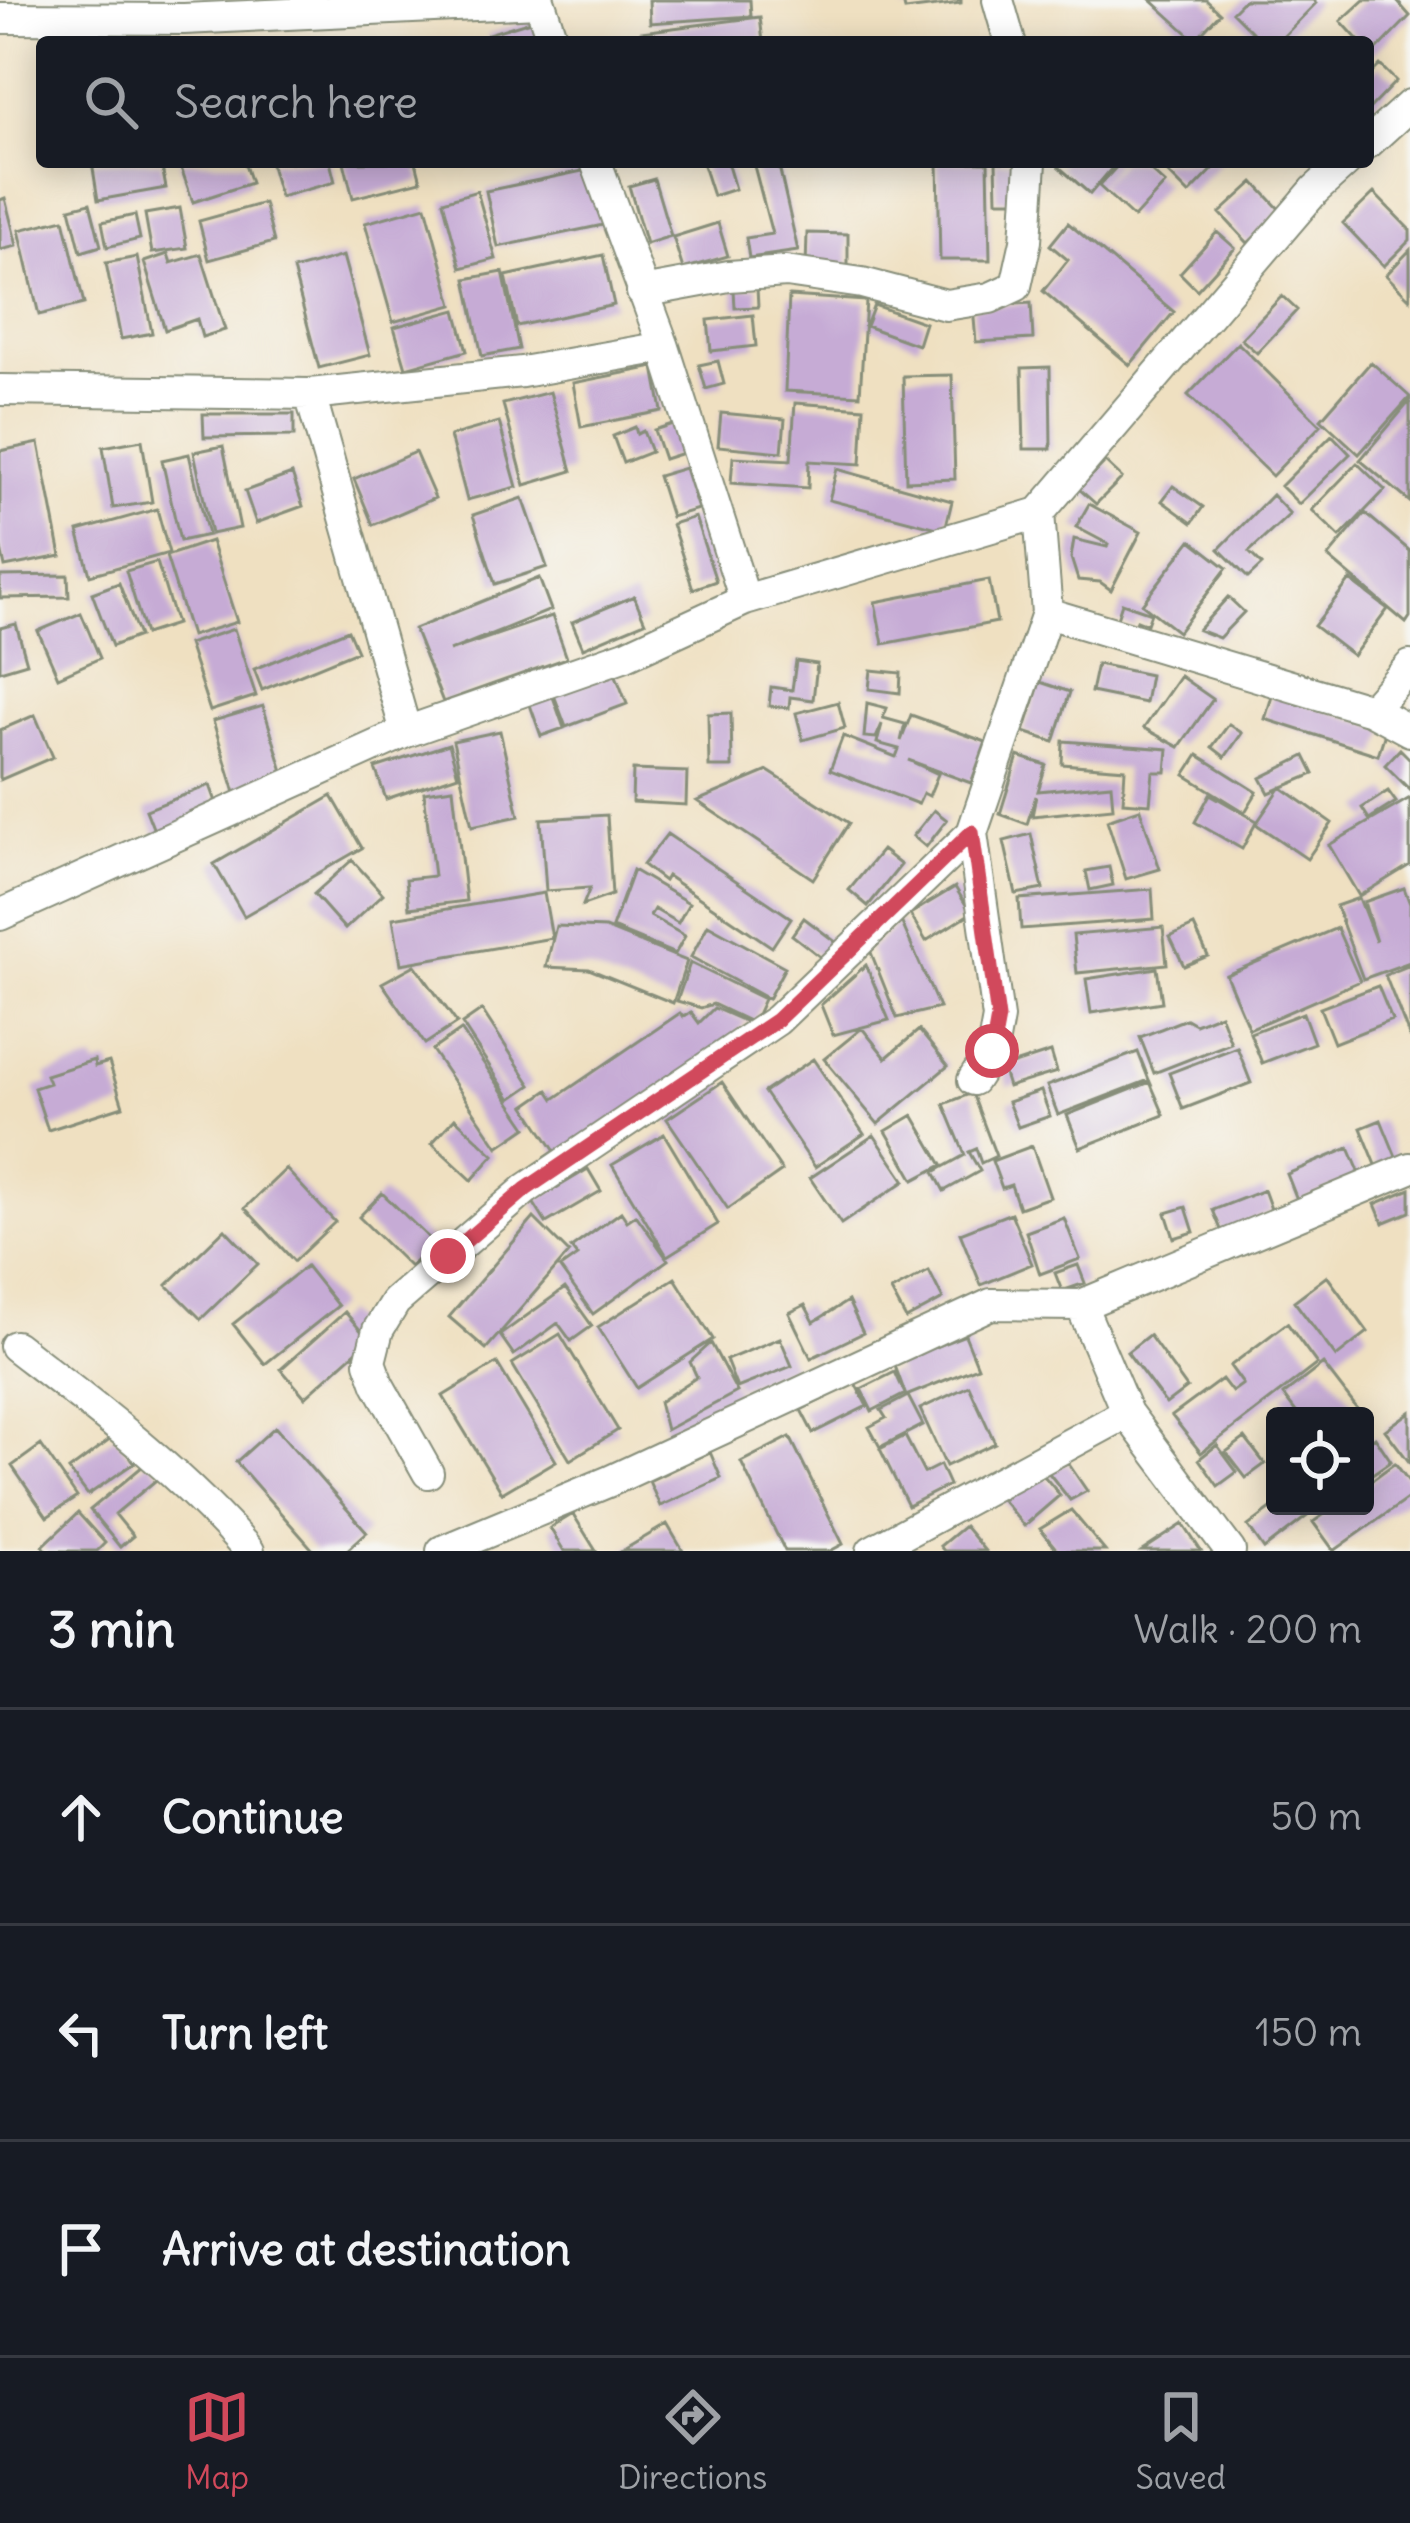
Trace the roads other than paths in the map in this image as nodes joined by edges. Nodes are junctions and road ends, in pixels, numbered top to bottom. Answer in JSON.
{"nodes":[{"id":1,"x":998,"y":0,"type":"edge"},
{"id":2,"x":539,"y":1,"type":"edge"},
{"id":3,"x":183,"y":10,"type":"edge"},
{"id":4,"x":0,"y":18,"type":"edge"},
{"id":5,"x":551,"y":36,"type":"edge"},
{"id":6,"x":1008,"y":36,"type":"edge"},
{"id":7,"x":1410,"y":105,"type":"edge"},
{"id":8,"x":1374,"y":137,"type":"edge"},
{"id":9,"x":598,"y":168,"type":"edge"},
{"id":10,"x":1031,"y":168,"type":"edge"},
{"id":11,"x":1339,"y":168,"type":"edge"},
{"id":12,"x":642,"y":292,"type":"junction"},
{"id":13,"x":664,"y":347,"type":"junction"},
{"id":14,"x":0,"y":390,"type":"edge"},
{"id":15,"x":310,"y":394,"type":"junction"},
{"id":16,"x":1039,"y":512,"type":"junction"},
{"id":17,"x":745,"y":600,"type":"junction"},
{"id":18,"x":1048,"y":613,"type":"junction"},
{"id":19,"x":1410,"y":666,"type":"edge"},
{"id":20,"x":1371,"y":710,"type":"junction"},
{"id":21,"x":1410,"y":731,"type":"edge"},
{"id":22,"x":406,"y":732,"type":"junction"},
{"id":23,"x":972,"y":832,"type":"junction"},
{"id":24,"x":0,"y":915,"type":"edge"},
{"id":25,"x":973,"y":1080,"type":"dead end"},
{"id":26,"x":1410,"y":1168,"type":"edge"},
{"id":27,"x":1081,"y":1304,"type":"junction"},
{"id":28,"x":16,"y":1346,"type":"dead end"},
{"id":29,"x":1127,"y":1414,"type":"junction"},
{"id":30,"x":428,"y":1473,"type":"dead end"},
{"id":31,"x":249,"y":1551,"type":"edge"},
{"id":32,"x":442,"y":1551,"type":"edge"},
{"id":33,"x":872,"y":1551,"type":"edge"},
{"id":34,"x":1230,"y":1551,"type":"edge"}],
"edges":[{"from":1,"to":6,"type":"street"},
{"from":2,"to":3,"type":"street"},
{"from":2,"to":5,"type":"street"},
{"from":3,"to":4,"type":"street"},
{"from":7,"to":8,"type":"street"},
{"from":9,"to":12,"type":"street"},
{"from":10,"to":12,"type":"street"},
{"from":11,"to":16,"type":"street"},
{"from":12,"to":13,"type":"street"},
{"from":13,"to":15,"type":"street"},
{"from":13,"to":17,"type":"street"},
{"from":14,"to":15,"type":"street"},
{"from":15,"to":22,"type":"street"},
{"from":16,"to":17,"type":"street"},
{"from":16,"to":18,"type":"street"},
{"from":17,"to":22,"type":"street"},
{"from":18,"to":20,"type":"street"},
{"from":18,"to":23,"type":"street"},
{"from":19,"to":20,"type":"street"},
{"from":20,"to":21,"type":"street"},
{"from":22,"to":24,"type":"street"},
{"from":23,"to":25,"type":"street"},
{"from":23,"to":30,"type":"street"},
{"from":26,"to":27,"type":"street"},
{"from":27,"to":29,"type":"street"},
{"from":27,"to":32,"type":"street"},
{"from":28,"to":31,"type":"street"},
{"from":29,"to":33,"type":"street"},
{"from":29,"to":34,"type":"street"}]}
